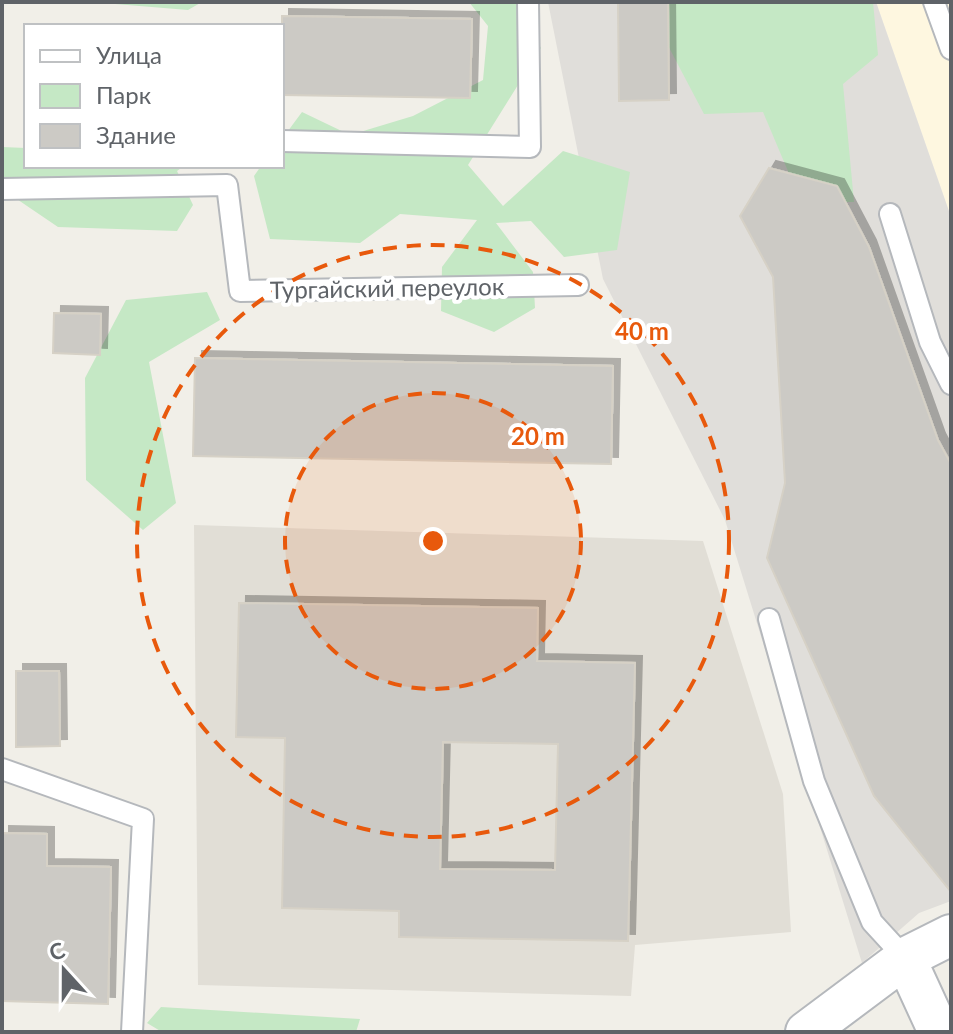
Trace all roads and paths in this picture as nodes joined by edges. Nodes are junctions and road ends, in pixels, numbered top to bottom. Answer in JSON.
{"nodes":[{"id":1,"x":528,"y":2,"type":"edge"},
{"id":2,"x":934,"y":2,"type":"edge"},
{"id":3,"x":951,"y":49,"type":"edge"},
{"id":4,"x":284,"y":141,"type":"edge"},
{"id":5,"x":231,"y":175,"type":"edge"},
{"id":6,"x":2,"y":189,"type":"edge"},
{"id":7,"x":890,"y":214,"type":"dead end"},
{"id":8,"x":578,"y":285,"type":"dead end"},
{"id":9,"x":951,"y":384,"type":"edge"},
{"id":10,"x":769,"y":619,"type":"dead end"},
{"id":11,"x":2,"y":769,"type":"edge"},
{"id":12,"x":951,"y":935,"type":"edge"},
{"id":13,"x":905,"y":958,"type":"junction"},
{"id":14,"x":132,"y":1032,"type":"edge"},
{"id":15,"x":806,"y":1032,"type":"edge"},
{"id":16,"x":939,"y":1032,"type":"edge"}],
"edges":[{"from":1,"to":4,"type":"lane"},
{"from":2,"to":3,"type":"lane"},
{"from":5,"to":6,"type":"lane","name":"Тургайский переулок"},
{"from":5,"to":8,"type":"lane","name":"Тургайский переулок"},
{"from":7,"to":9,"type":"lane"},
{"from":10,"to":13,"type":"lane"},
{"from":11,"to":14,"type":"lane"},
{"from":12,"to":13,"type":"street"},
{"from":13,"to":15,"type":"street"},
{"from":13,"to":16,"type":"street"}]}
